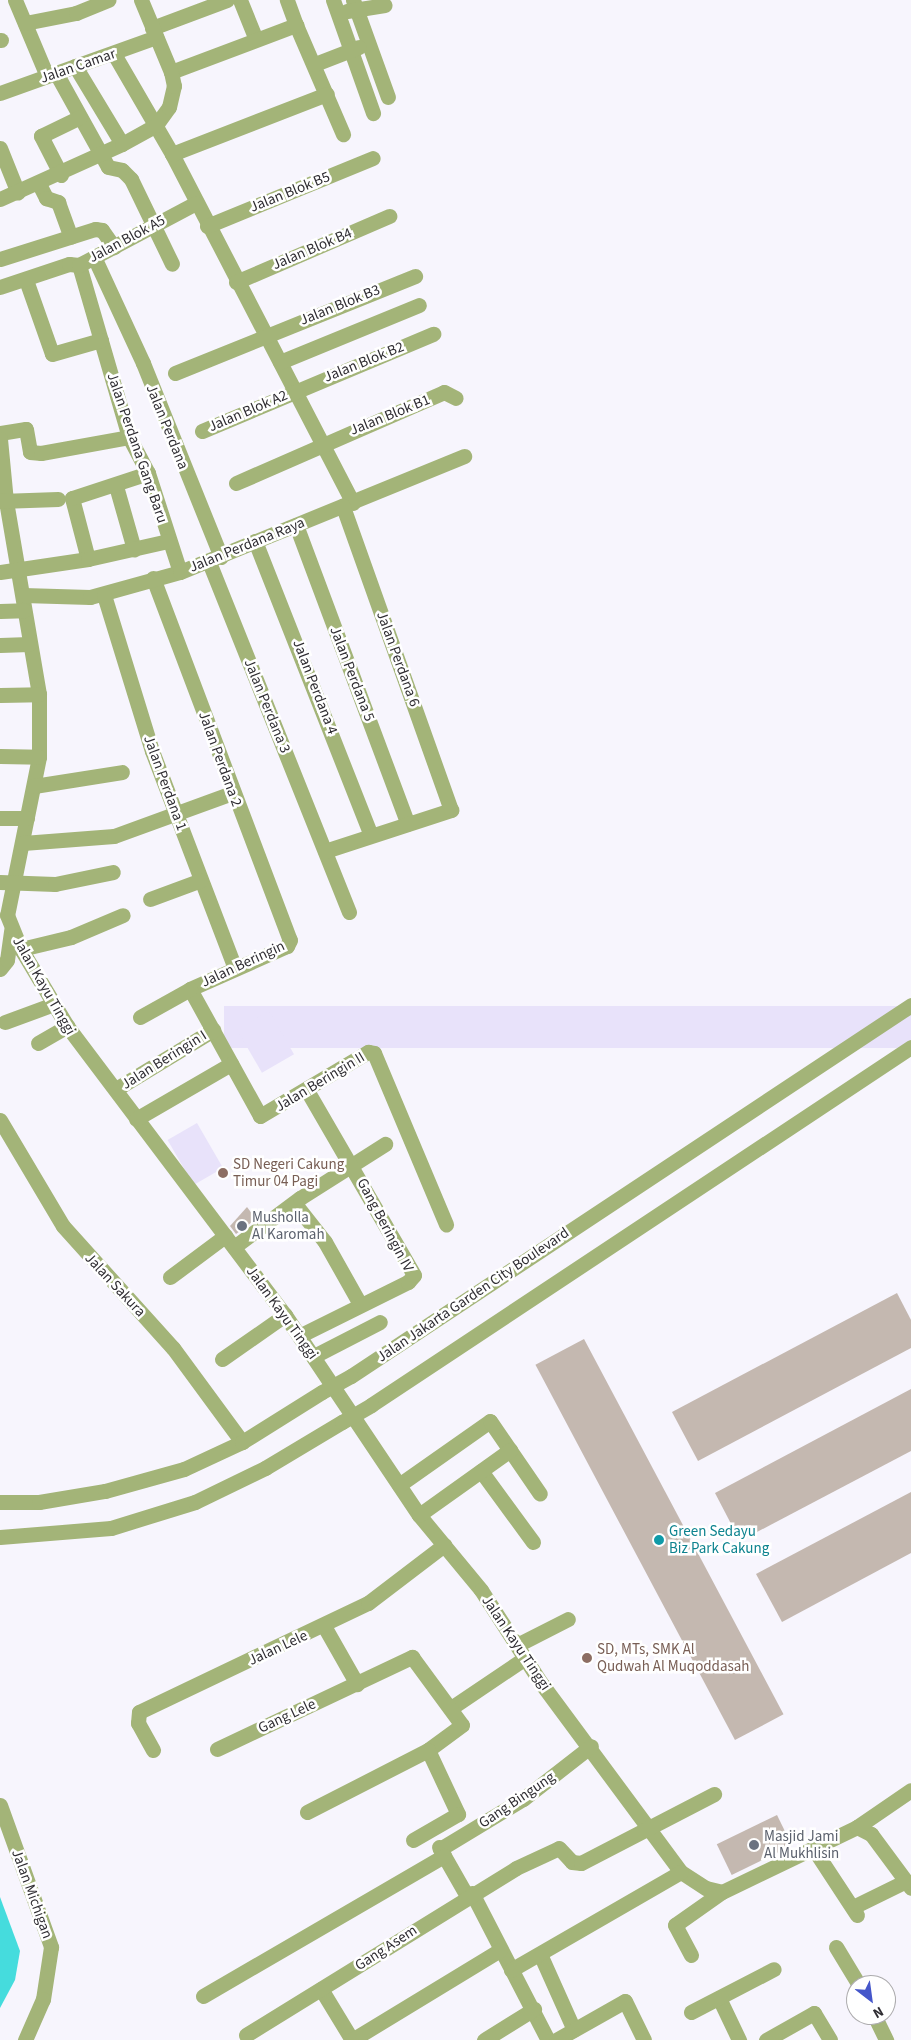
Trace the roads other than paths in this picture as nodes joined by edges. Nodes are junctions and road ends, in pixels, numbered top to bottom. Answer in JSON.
{"nodes":[{"id":1,"x":15,"y":0,"type":"edge"},
{"id":2,"x":108,"y":0,"type":"edge"},
{"id":3,"x":141,"y":0,"type":"edge"},
{"id":4,"x":226,"y":0,"type":"edge"},
{"id":5,"x":240,"y":0,"type":"edge"},
{"id":6,"x":287,"y":0,"type":"edge"},
{"id":7,"x":354,"y":4,"type":"edge"},
{"id":8,"x":385,"y":5,"type":"dead end"},
{"id":9,"x":336,"y":7,"type":"edge"},
{"id":10,"x":25,"y":23,"type":"junction"},
{"id":11,"x":296,"y":25,"type":"junction"},
{"id":12,"x":154,"y":32,"type":"junction"},
{"id":13,"x":255,"y":37,"type":"junction"},
{"id":14,"x":368,"y":43,"type":"junction"},
{"id":15,"x":352,"y":50,"type":"junction"},
{"id":16,"x":114,"y":54,"type":"junction"},
{"id":17,"x":315,"y":64,"type":"junction"},
{"id":18,"x":75,"y":66,"type":"junction"},
{"id":19,"x":171,"y":72,"type":"junction"},
{"id":20,"x":52,"y":75,"type":"junction"},
{"id":21,"x":2,"y":88,"type":"edge"},
{"id":22,"x":327,"y":94,"type":"junction"},
{"id":23,"x":388,"y":97,"type":"dead end"},
{"id":24,"x":373,"y":113,"type":"dead end"},
{"id":25,"x":80,"y":117,"type":"junction"},
{"id":26,"x":156,"y":125,"type":"junction"},
{"id":27,"x":343,"y":134,"type":"dead end"},
{"id":28,"x":122,"y":144,"type":"junction"},
{"id":29,"x":0,"y":148,"type":"edge"},
{"id":30,"x":101,"y":154,"type":"junction"},
{"id":31,"x":172,"y":154,"type":"junction"},
{"id":32,"x":373,"y":158,"type":"dead end"},
{"id":33,"x":61,"y":175,"type":"junction"},
{"id":34,"x":39,"y":184,"type":"junction"},
{"id":35,"x":18,"y":193,"type":"junction"},
{"id":36,"x":0,"y":199,"type":"edge"},
{"id":37,"x":196,"y":203,"type":"junction"},
{"id":38,"x":389,"y":216,"type":"dead end"},
{"id":39,"x":155,"y":224,"type":"junction"},
{"id":40,"x":207,"y":226,"type":"junction"},
{"id":41,"x":71,"y":237,"type":"junction"},
{"id":42,"x":114,"y":247,"type":"junction"},
{"id":43,"x":94,"y":257,"type":"junction"},
{"id":44,"x":0,"y":259,"type":"edge"},
{"id":45,"x":172,"y":264,"type":"dead end"},
{"id":46,"x":79,"y":265,"type":"junction"},
{"id":47,"x":415,"y":276,"type":"dead end"},
{"id":48,"x":26,"y":280,"type":"junction"},
{"id":49,"x":236,"y":282,"type":"junction"},
{"id":50,"x":0,"y":287,"type":"edge"},
{"id":51,"x":419,"y":305,"type":"dead end"},
{"id":52,"x":433,"y":334,"type":"dead end"},
{"id":53,"x":265,"y":335,"type":"junction"},
{"id":54,"x":101,"y":340,"type":"junction"},
{"id":55,"x":280,"y":362,"type":"junction"},
{"id":56,"x":176,"y":373,"type":"dead end"},
{"id":57,"x":294,"y":391,"type":"junction"},
{"id":58,"x":456,"y":398,"type":"dead end"},
{"id":59,"x":202,"y":431,"type":"dead end"},
{"id":60,"x":0,"y":432,"type":"edge"},
{"id":61,"x":130,"y":437,"type":"junction"},
{"id":62,"x":0,"y":439,"type":"edge"},
{"id":63,"x":322,"y":443,"type":"junction"},
{"id":64,"x":464,"y":456,"type":"dead end"},
{"id":65,"x":2,"y":472,"type":"edge"},
{"id":66,"x":148,"y":473,"type":"junction"},
{"id":67,"x":236,"y":483,"type":"dead end"},
{"id":68,"x":116,"y":486,"type":"junction"},
{"id":69,"x":58,"y":498,"type":"dead end"},
{"id":70,"x":3,"y":501,"type":"edge"},
{"id":71,"x":348,"y":504,"type":"junction"},
{"id":72,"x":296,"y":526,"type":"junction"},
{"id":73,"x":168,"y":541,"type":"junction"},
{"id":74,"x":255,"y":541,"type":"junction"},
{"id":75,"x":134,"y":548,"type":"junction"},
{"id":76,"x":88,"y":559,"type":"junction"},
{"id":77,"x":215,"y":559,"type":"junction"},
{"id":78,"x":20,"y":571,"type":"junction"},
{"id":79,"x":0,"y":572,"type":"edge"},
{"id":80,"x":180,"y":572,"type":"junction"},
{"id":81,"x":153,"y":578,"type":"junction"},
{"id":82,"x":104,"y":595,"type":"junction"},
{"id":83,"x":23,"y":603,"type":"junction"},
{"id":84,"x":0,"y":611,"type":"edge"},
{"id":85,"x":0,"y":644,"type":"edge"},
{"id":86,"x":29,"y":644,"type":"junction"},
{"id":87,"x":39,"y":694,"type":"junction"},
{"id":88,"x":0,"y":696,"type":"edge"},
{"id":89,"x":0,"y":756,"type":"edge"},
{"id":90,"x":39,"y":757,"type":"junction"},
{"id":91,"x":122,"y":772,"type":"dead end"},
{"id":92,"x":34,"y":786,"type":"junction"},
{"id":93,"x":232,"y":794,"type":"junction"},
{"id":94,"x":176,"y":816,"type":"junction"},
{"id":95,"x":0,"y":818,"type":"edge"},
{"id":96,"x":27,"y":818,"type":"junction"},
{"id":97,"x":408,"y":824,"type":"junction"},
{"id":98,"x":371,"y":835,"type":"junction"},
{"id":99,"x":22,"y":843,"type":"junction"},
{"id":100,"x":325,"y":851,"type":"junction"},
{"id":101,"x":113,"y":872,"type":"dead end"},
{"id":102,"x":201,"y":880,"type":"junction"},
{"id":103,"x":7,"y":883,"type":"edge"},
{"id":104,"x":150,"y":898,"type":"dead end"},
{"id":105,"x":349,"y":912,"type":"dead end"},
{"id":106,"x":124,"y":916,"type":"dead end"},
{"id":107,"x":11,"y":930,"type":"junction"},
{"id":108,"x":290,"y":940,"type":"joint"},
{"id":109,"x":20,"y":949,"type":"junction"},
{"id":110,"x":235,"y":968,"type":"junction"},
{"id":111,"x":0,"y":969,"type":"edge"},
{"id":112,"x":190,"y":989,"type":"junction"},
{"id":113,"x":54,"y":1004,"type":"junction"},
{"id":114,"x":911,"y":1005,"type":"edge"},
{"id":115,"x":140,"y":1017,"type":"dead end"},
{"id":116,"x":5,"y":1022,"type":"dead end"},
{"id":117,"x":66,"y":1026,"type":"junction"},
{"id":118,"x":212,"y":1030,"type":"junction"},
{"id":119,"x":38,"y":1043,"type":"dead end"},
{"id":120,"x":911,"y":1047,"type":"edge"},
{"id":121,"x":231,"y":1064,"type":"junction"},
{"id":122,"x":306,"y":1089,"type":"junction"},
{"id":123,"x":116,"y":1090,"type":"junction"},
{"id":124,"x":136,"y":1119,"type":"junction"},
{"id":125,"x":0,"y":1120,"type":"edge"},
{"id":126,"x":384,"y":1144,"type":"dead end"},
{"id":127,"x":352,"y":1164,"type":"junction"},
{"id":128,"x":295,"y":1204,"type":"junction"},
{"id":129,"x":446,"y":1224,"type":"dead end"},
{"id":130,"x":230,"y":1241,"type":"junction"},
{"id":131,"x":170,"y":1277,"type":"dead end"},
{"id":132,"x":360,"y":1304,"type":"junction"},
{"id":133,"x":286,"y":1315,"type":"junction"},
{"id":134,"x":380,"y":1322,"type":"dead end"},
{"id":135,"x":299,"y":1336,"type":"junction"},
{"id":136,"x":314,"y":1356,"type":"junction"},
{"id":137,"x":222,"y":1359,"type":"dead end"},
{"id":138,"x":242,"y":1442,"type":"junction"},
{"id":139,"x":510,"y":1450,"type":"junction"},
{"id":140,"x":481,"y":1471,"type":"junction"},
{"id":141,"x":399,"y":1485,"type":"junction"},
{"id":142,"x":540,"y":1494,"type":"dead end"},
{"id":143,"x":0,"y":1502,"type":"edge"},
{"id":144,"x":419,"y":1515,"type":"junction"},
{"id":145,"x":0,"y":1537,"type":"edge"},
{"id":146,"x":533,"y":1542,"type":"dead end"},
{"id":147,"x":444,"y":1545,"type":"junction"},
{"id":148,"x":568,"y":1619,"type":"dead end"},
{"id":149,"x":324,"y":1626,"type":"junction"},
{"id":150,"x":521,"y":1651,"type":"junction"},
{"id":151,"x":357,"y":1684,"type":"junction"},
{"id":152,"x":451,"y":1708,"type":"junction"},
{"id":153,"x":590,"y":1746,"type":"junction"},
{"id":154,"x":217,"y":1749,"type":"dead end"},
{"id":155,"x":153,"y":1750,"type":"dead end"},
{"id":156,"x":428,"y":1750,"type":"junction"},
{"id":157,"x":911,"y":1790,"type":"edge"},
{"id":158,"x":714,"y":1794,"type":"dead end"},
{"id":159,"x":0,"y":1805,"type":"edge"},
{"id":160,"x":307,"y":1812,"type":"dead end"},
{"id":161,"x":857,"y":1827,"type":"junction"},
{"id":162,"x":652,"y":1828,"type":"junction"},
{"id":163,"x":430,"y":1830,"type":"junction"},
{"id":164,"x":413,"y":1840,"type":"dead end"},
{"id":165,"x":813,"y":1848,"type":"junction"},
{"id":166,"x":442,"y":1853,"type":"junction"},
{"id":167,"x":682,"y":1872,"type":"junction"},
{"id":168,"x":908,"y":1884,"type":"edge"},
{"id":169,"x":722,"y":1892,"type":"junction"},
{"id":170,"x":469,"y":1894,"type":"junction"},
{"id":171,"x":836,"y":1947,"type":"dead end"},
{"id":172,"x":500,"y":1950,"type":"junction"},
{"id":173,"x":540,"y":1954,"type":"junction"},
{"id":174,"x":691,"y":1956,"type":"dead end"},
{"id":175,"x":774,"y":1969,"type":"dead end"},
{"id":176,"x":510,"y":1970,"type":"junction"},
{"id":177,"x":853,"y":1975,"type":"edge"},
{"id":178,"x":321,"y":1989,"type":"junction"},
{"id":179,"x":203,"y":1996,"type":"dead end"},
{"id":180,"x":719,"y":1998,"type":"junction"},
{"id":181,"x":534,"y":2009,"type":"junction"},
{"id":182,"x":691,"y":2012,"type":"dead end"},
{"id":183,"x":879,"y":2025,"type":"edge"},
{"id":184,"x":574,"y":2030,"type":"junction"},
{"id":185,"x":246,"y":2035,"type":"dead end"},
{"id":186,"x":26,"y":2040,"type":"edge"},
{"id":187,"x":352,"y":2040,"type":"edge"},
{"id":188,"x":484,"y":2040,"type":"edge"},
{"id":189,"x":548,"y":2040,"type":"edge"},
{"id":190,"x":556,"y":2040,"type":"edge"},
{"id":191,"x":644,"y":2040,"type":"edge"},
{"id":192,"x":739,"y":2040,"type":"edge"},
{"id":193,"x":766,"y":2040,"type":"edge"},
{"id":194,"x":830,"y":2040,"type":"edge"},
{"id":195,"x":886,"y":2040,"type":"edge"}],
"edges":[{"from":1,"to":10,"type":"street"},
{"from":2,"to":10,"type":"street"},
{"from":3,"to":12,"type":"street"},
{"from":4,"to":12,"type":"street","name":"Jalan Camar"},
{"from":5,"to":13,"type":"street"},
{"from":6,"to":11,"type":"street"},
{"from":7,"to":8,"type":"street"},
{"from":7,"to":9,"type":"street"},
{"from":7,"to":14,"type":"street"},
{"from":9,"to":15,"type":"street"},
{"from":10,"to":20,"type":"street"},
{"from":11,"to":13,"type":"street"},
{"from":11,"to":17,"type":"street"},
{"from":12,"to":16,"type":"street","name":"Jalan Camar"},
{"from":12,"to":19,"type":"street"},
{"from":13,"to":19,"type":"street"},
{"from":14,"to":15,"type":"street"},
{"from":14,"to":23,"type":"street"},
{"from":15,"to":17,"type":"street"},
{"from":15,"to":24,"type":"street"},
{"from":16,"to":18,"type":"street","name":"Jalan Camar"},
{"from":16,"to":26,"type":"street","name":"Jalan Perdana 6"},
{"from":17,"to":22,"type":"street"},
{"from":18,"to":20,"type":"street","name":"Jalan Camar"},
{"from":18,"to":28,"type":"street"},
{"from":19,"to":26,"type":"street"},
{"from":20,"to":21,"type":"street","name":"Jalan Camar"},
{"from":20,"to":25,"type":"street"},
{"from":22,"to":27,"type":"street"},
{"from":22,"to":31,"type":"street"},
{"from":25,"to":30,"type":"street"},
{"from":25,"to":33,"type":"street"},
{"from":26,"to":28,"type":"street"},
{"from":26,"to":31,"type":"street","name":"Jalan Perdana 6"},
{"from":28,"to":30,"type":"street"},
{"from":29,"to":35,"type":"street"},
{"from":30,"to":33,"type":"street"},
{"from":30,"to":39,"type":"street"},
{"from":31,"to":37,"type":"street","name":"Jalan Perdana 6"},
{"from":32,"to":40,"type":"street","name":"Jalan Blok B5"},
{"from":33,"to":34,"type":"street"},
{"from":34,"to":35,"type":"street"},
{"from":34,"to":41,"type":"street"},
{"from":35,"to":36,"type":"street"},
{"from":37,"to":39,"type":"street","name":"Jalan Blok A5"},
{"from":37,"to":40,"type":"street","name":"Jalan Perdana 6"},
{"from":38,"to":49,"type":"street","name":"Jalan Blok B4"},
{"from":39,"to":42,"type":"street","name":"Jalan Blok A5"},
{"from":39,"to":45,"type":"street"},
{"from":40,"to":49,"type":"street","name":"Jalan Perdana 6"},
{"from":41,"to":42,"type":"street"},
{"from":41,"to":44,"type":"street"},
{"from":42,"to":43,"type":"street","name":"Jalan Blok A5"},
{"from":43,"to":46,"type":"street","name":"Jalan Blok A5"},
{"from":43,"to":77,"type":"street","name":"Jalan Perdana"},
{"from":46,"to":48,"type":"street","name":"Jalan Blok A5"},
{"from":46,"to":54,"type":"street","name":"Jalan Perdana Gang Baru"},
{"from":47,"to":53,"type":"street","name":"Jalan Blok B3"},
{"from":48,"to":50,"type":"street","name":"Jalan Blok A5"},
{"from":48,"to":54,"type":"street"},
{"from":49,"to":53,"type":"street","name":"Jalan Perdana 6"},
{"from":51,"to":55,"type":"street"},
{"from":52,"to":57,"type":"street","name":"Jalan Blok B2"},
{"from":53,"to":55,"type":"street","name":"Jalan Perdana 6"},
{"from":53,"to":56,"type":"street","name":"Jalan Blok B3"},
{"from":54,"to":61,"type":"street","name":"Jalan Perdana Gang Baru"},
{"from":55,"to":57,"type":"street","name":"Jalan Perdana 6"},
{"from":57,"to":59,"type":"street","name":"Jalan Blok A2"},
{"from":57,"to":63,"type":"street","name":"Jalan Perdana 6"},
{"from":58,"to":63,"type":"street","name":"Jalan Blok B1"},
{"from":60,"to":61,"type":"street"},
{"from":61,"to":66,"type":"street","name":"Jalan Perdana Gang Baru"},
{"from":62,"to":65,"type":"street","name":"Jalan Kayu Tinggi"},
{"from":63,"to":67,"type":"street","name":"Jalan Blok B1"},
{"from":63,"to":71,"type":"street","name":"Jalan Perdana 6"},
{"from":64,"to":71,"type":"street","name":"Jalan Perdana Raya"},
{"from":65,"to":70,"type":"street","name":"Jalan Kayu Tinggi"},
{"from":66,"to":68,"type":"street"},
{"from":66,"to":73,"type":"street","name":"Jalan Perdana Gang Baru"},
{"from":68,"to":75,"type":"street"},
{"from":68,"to":76,"type":"street"},
{"from":69,"to":70,"type":"street"},
{"from":70,"to":78,"type":"street","name":"Jalan Kayu Tinggi"},
{"from":71,"to":72,"type":"street","name":"Jalan Perdana Raya"},
{"from":71,"to":97,"type":"street","name":"Jalan Perdana 6"},
{"from":72,"to":74,"type":"street","name":"Jalan Perdana Raya"},
{"from":72,"to":97,"type":"street","name":"Jalan Perdana 5"},
{"from":73,"to":75,"type":"street"},
{"from":73,"to":80,"type":"street","name":"Jalan Perdana Gang Baru"},
{"from":74,"to":77,"type":"street","name":"Jalan Perdana Raya"},
{"from":74,"to":98,"type":"street","name":"Jalan Perdana 4"},
{"from":75,"to":76,"type":"street"},
{"from":76,"to":78,"type":"street"},
{"from":77,"to":80,"type":"street","name":"Jalan Perdana Raya"},
{"from":77,"to":100,"type":"street","name":"Jalan Perdana 3"},
{"from":78,"to":79,"type":"street"},
{"from":78,"to":83,"type":"street","name":"Jalan Kayu Tinggi"},
{"from":80,"to":81,"type":"street","name":"Jalan Perdana Raya"},
{"from":81,"to":82,"type":"street","name":"Jalan Perdana Raya"},
{"from":81,"to":93,"type":"street","name":"Jalan Perdana 2"},
{"from":82,"to":83,"type":"street","name":"Jalan Perdana Raya"},
{"from":82,"to":94,"type":"street","name":"Jalan Perdana 1"},
{"from":83,"to":84,"type":"street","name":"Jalan Perdana Raya"},
{"from":83,"to":86,"type":"street","name":"Jalan Kayu Tinggi"},
{"from":85,"to":86,"type":"street"},
{"from":86,"to":87,"type":"street","name":"Jalan Kayu Tinggi"},
{"from":87,"to":88,"type":"street"},
{"from":87,"to":90,"type":"street","name":"Jalan Kayu Tinggi"},
{"from":89,"to":90,"type":"street"},
{"from":90,"to":92,"type":"street","name":"Jalan Kayu Tinggi"},
{"from":91,"to":92,"type":"street"},
{"from":92,"to":96,"type":"street","name":"Jalan Kayu Tinggi"},
{"from":93,"to":94,"type":"street"},
{"from":93,"to":108,"type":"street","name":"Jalan Perdana 2"},
{"from":94,"to":99,"type":"street"},
{"from":94,"to":102,"type":"street","name":"Jalan Perdana 1"},
{"from":95,"to":96,"type":"street"},
{"from":96,"to":99,"type":"street","name":"Jalan Kayu Tinggi"},
{"from":97,"to":98,"type":"street"},
{"from":98,"to":100,"type":"street"},
{"from":99,"to":103,"type":"street","name":"Jalan Kayu Tinggi"},
{"from":100,"to":105,"type":"street","name":"Jalan Perdana 3"},
{"from":101,"to":103,"type":"street"},
{"from":102,"to":104,"type":"street"},
{"from":102,"to":110,"type":"street","name":"Jalan Perdana 1"},
{"from":103,"to":107,"type":"street","name":"Jalan Kayu Tinggi"},
{"from":106,"to":109,"type":"street"},
{"from":107,"to":109,"type":"street","name":"Jalan Kayu Tinggi"},
{"from":107,"to":111,"type":"street"},
{"from":108,"to":110,"type":"street","name":"Jalan Beringin"},
{"from":109,"to":113,"type":"street","name":"Jalan Kayu Tinggi"},
{"from":110,"to":112,"type":"street","name":"Jalan Beringin"},
{"from":112,"to":115,"type":"street"},
{"from":112,"to":118,"type":"street","name":"Jalan Beringin"},
{"from":113,"to":116,"type":"street"},
{"from":113,"to":117,"type":"street","name":"Jalan Kayu Tinggi"},
{"from":114,"to":138,"type":"street","name":"Jalan Jakarta Garden City Boulevard","bridge":true},
{"from":117,"to":119,"type":"street"},
{"from":117,"to":123,"type":"street","name":"Jalan Kayu Tinggi"},
{"from":118,"to":121,"type":"street","name":"Jalan Beringin"},
{"from":118,"to":123,"type":"street","name":"Jalan Beringin I"},
{"from":120,"to":145,"type":"street","bridge":true},
{"from":121,"to":122,"type":"street","name":"Jalan Beringin II"},
{"from":121,"to":124,"type":"street"},
{"from":122,"to":127,"type":"street","name":"Gang Beringin IV"},
{"from":122,"to":129,"type":"street","name":"Jalan Beringin II"},
{"from":123,"to":124,"type":"street","name":"Jalan Kayu Tinggi"},
{"from":124,"to":130,"type":"street","name":"Jalan Kayu Tinggi"},
{"from":125,"to":138,"type":"street","name":"Jalan Sakura"},
{"from":126,"to":127,"type":"street"},
{"from":127,"to":128,"type":"street"},
{"from":127,"to":132,"type":"street","name":"Gang Beringin IV"},
{"from":128,"to":130,"type":"street"},
{"from":128,"to":132,"type":"street"},
{"from":130,"to":131,"type":"street"},
{"from":130,"to":133,"type":"street","name":"Jalan Kayu Tinggi"},
{"from":132,"to":135,"type":"street","name":"Gang Beringin IV"},
{"from":133,"to":135,"type":"street","name":"Jalan Kayu Tinggi"},
{"from":133,"to":137,"type":"street"},
{"from":134,"to":136,"type":"street"},
{"from":135,"to":136,"type":"street","name":"Jalan Kayu Tinggi"},
{"from":136,"to":141,"type":"street","name":"Jalan Kayu Tinggi"},
{"from":138,"to":143,"type":"street","name":"Jalan Jakarta Garden City Boulevard"},
{"from":139,"to":140,"type":"street"},
{"from":139,"to":141,"type":"street"},
{"from":139,"to":142,"type":"street"},
{"from":140,"to":144,"type":"street"},
{"from":140,"to":146,"type":"street"},
{"from":141,"to":144,"type":"street","name":"Jalan Kayu Tinggi"},
{"from":144,"to":147,"type":"street","name":"Jalan Kayu Tinggi"},
{"from":147,"to":149,"type":"street","name":"Jalan Lele"},
{"from":147,"to":150,"type":"street","name":"Jalan Kayu Tinggi"},
{"from":148,"to":150,"type":"street"},
{"from":149,"to":151,"type":"street"},
{"from":149,"to":155,"type":"street","name":"Jalan Lele"},
{"from":150,"to":152,"type":"street"},
{"from":150,"to":153,"type":"street","name":"Jalan Kayu Tinggi"},
{"from":151,"to":152,"type":"street","name":"Gang Lele"},
{"from":151,"to":154,"type":"street","name":"Gang Lele"},
{"from":152,"to":156,"type":"street"},
{"from":153,"to":162,"type":"street","name":"Jalan Kayu Tinggi"},
{"from":153,"to":166,"type":"street","name":"Gang Bingung"},
{"from":156,"to":160,"type":"street"},
{"from":156,"to":163,"type":"street"},
{"from":157,"to":161,"type":"street"},
{"from":158,"to":162,"type":"street"},
{"from":159,"to":186,"type":"street","name":"Jalan Michigan"},
{"from":161,"to":165,"type":"street"},
{"from":161,"to":168,"type":"street"},
{"from":162,"to":167,"type":"street","name":"Jalan Kayu Tinggi"},
{"from":162,"to":170,"type":"street","name":"Gang Asem"},
{"from":163,"to":164,"type":"street"},
{"from":163,"to":166,"type":"street"},
{"from":165,"to":168,"type":"street"},
{"from":165,"to":169,"type":"street"},
{"from":166,"to":170,"type":"street"},
{"from":166,"to":179,"type":"street","name":"Gang Bingung"},
{"from":167,"to":169,"type":"street","name":"Jalan Kayu Tinggi"},
{"from":167,"to":173,"type":"street"},
{"from":169,"to":174,"type":"street"},
{"from":170,"to":172,"type":"street"},
{"from":170,"to":178,"type":"street","name":"Gang Asem"},
{"from":171,"to":177,"type":"street"},
{"from":172,"to":176,"type":"street"},
{"from":172,"to":187,"type":"street"},
{"from":173,"to":176,"type":"street"},
{"from":173,"to":184,"type":"street"},
{"from":175,"to":180,"type":"street"},
{"from":176,"to":181,"type":"street"},
{"from":178,"to":185,"type":"street","name":"Gang Asem"},
{"from":178,"to":187,"type":"street"},
{"from":180,"to":182,"type":"street"},
{"from":180,"to":192,"type":"street"},
{"from":181,"to":188,"type":"street"},
{"from":181,"to":189,"type":"street"},
{"from":183,"to":195,"type":"street"},
{"from":184,"to":190,"type":"street"},
{"from":184,"to":191,"type":"street"},
{"from":193,"to":194,"type":"street"}]}
